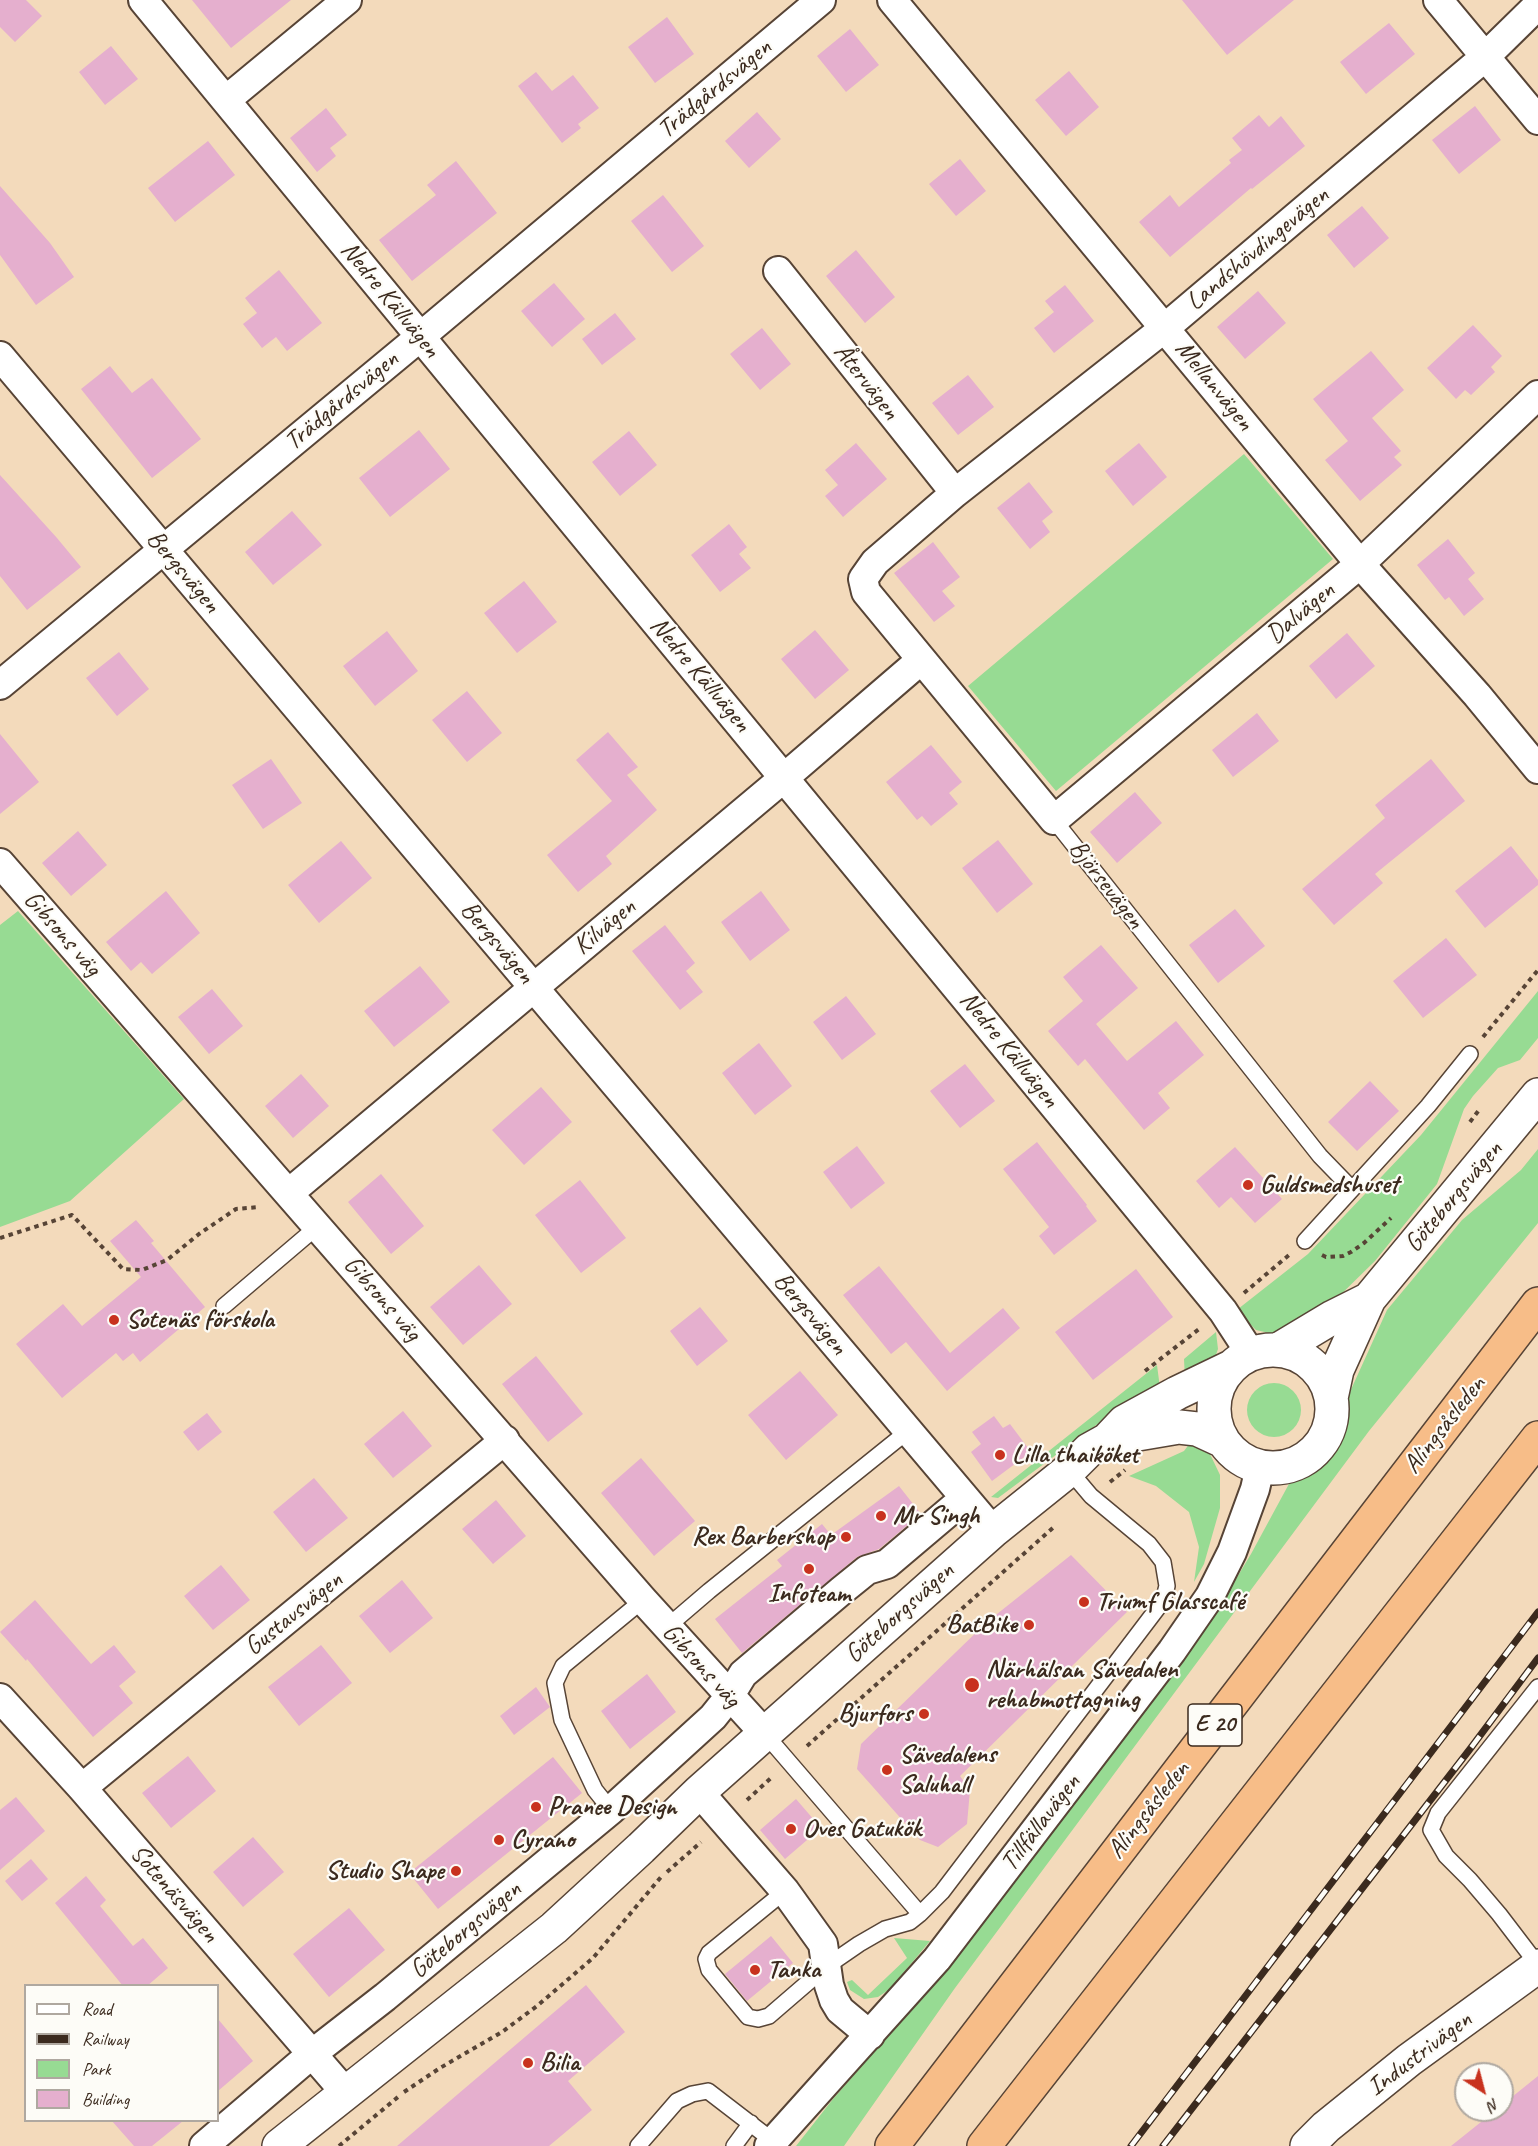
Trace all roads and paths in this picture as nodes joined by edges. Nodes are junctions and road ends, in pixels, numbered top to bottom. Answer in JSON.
{"nodes":[{"id":1,"x":143,"y":0,"type":"edge"},
{"id":2,"x":347,"y":0,"type":"edge"},
{"id":3,"x":821,"y":0,"type":"edge"},
{"id":4,"x":892,"y":0,"type":"edge"},
{"id":5,"x":1438,"y":0,"type":"edge"},
{"id":6,"x":1538,"y":5,"type":"edge"},
{"id":7,"x":1485,"y":57,"type":"junction"},
{"id":8,"x":226,"y":100,"type":"junction"},
{"id":9,"x":1538,"y":120,"type":"edge"},
{"id":10,"x":778,"y":271,"type":"dead end"},
{"id":11,"x":1166,"y":327,"type":"junction"},
{"id":12,"x":420,"y":337,"type":"junction"},
{"id":13,"x":0,"y":356,"type":"edge"},
{"id":14,"x":1538,"y":395,"type":"edge"},
{"id":15,"x":955,"y":493,"type":"junction"},
{"id":16,"x":164,"y":550,"type":"junction"},
{"id":17,"x":1360,"y":564,"type":"junction"},
{"id":18,"x":863,"y":579,"type":"joint"},
{"id":19,"x":921,"y":660,"type":"junction"},
{"id":20,"x":0,"y":685,"type":"edge"},
{"id":21,"x":1538,"y":769,"type":"edge"},
{"id":22,"x":785,"y":777,"type":"junction"},
{"id":23,"x":1054,"y":820,"type":"junction"},
{"id":24,"x":0,"y":863,"type":"edge"},
{"id":25,"x":1538,"y":970,"type":"edge"},
{"id":26,"x":534,"y":986,"type":"junction"},
{"id":27,"x":1470,"y":1054,"type":"joint"},
{"id":28,"x":1538,"y":1095,"type":"edge"},
{"id":29,"x":1479,"y":1110,"type":"dead end"},
{"id":30,"x":1465,"y":1128,"type":"dead end"},
{"id":31,"x":1352,"y":1189,"type":"junction"},
{"id":32,"x":289,"y":1193,"type":"junction"},
{"id":33,"x":253,"y":1206,"type":"dead end"},
{"id":34,"x":1393,"y":1215,"type":"dead end"},
{"id":35,"x":318,"y":1226,"type":"junction"},
{"id":36,"x":0,"y":1238,"type":"edge"},
{"id":37,"x":1305,"y":1241,"type":"joint"},
{"id":38,"x":1370,"y":1299,"type":"junction"},
{"id":39,"x":1538,"y":1304,"type":"edge"},
{"id":40,"x":224,"y":1306,"type":"dead end"},
{"id":41,"x":1254,"y":1357,"type":"junction"},
{"id":42,"x":1331,"y":1398,"type":"junction"},
{"id":43,"x":908,"y":1431,"type":"junction"},
{"id":44,"x":1538,"y":1438,"type":"edge"},
{"id":45,"x":505,"y":1440,"type":"junction"},
{"id":46,"x":1107,"y":1440,"type":"junction"},
{"id":47,"x":1223,"y":1441,"type":"junction"},
{"id":48,"x":1260,"y":1467,"type":"junction"},
{"id":49,"x":1069,"y":1470,"type":"junction"},
{"id":50,"x":965,"y":1498,"type":"junction"},
{"id":51,"x":993,"y":1531,"type":"junction"},
{"id":52,"x":643,"y":1600,"type":"junction"},
{"id":53,"x":667,"y":1627,"type":"junction"},
{"id":54,"x":1538,"y":1687,"type":"edge"},
{"id":55,"x":729,"y":1697,"type":"junction"},
{"id":56,"x":0,"y":1698,"type":"edge"},
{"id":57,"x":765,"y":1734,"type":"junction"},
{"id":58,"x":82,"y":1788,"type":"junction"},
{"id":59,"x":699,"y":1792,"type":"junction"},
{"id":60,"x":611,"y":1810,"type":"junction"},
{"id":61,"x":785,"y":1892,"type":"junction"},
{"id":62,"x":920,"y":1914,"type":"junction"},
{"id":63,"x":827,"y":1966,"type":"junction"},
{"id":64,"x":1538,"y":1966,"type":"edge"},
{"id":65,"x":870,"y":2035,"type":"junction"},
{"id":66,"x":313,"y":2053,"type":"junction"},
{"id":67,"x":345,"y":2092,"type":"junction"},
{"id":68,"x":751,"y":2123,"type":"junction"},
{"id":69,"x":771,"y":2143,"type":"edge"},
{"id":70,"x":204,"y":2146,"type":"edge"},
{"id":71,"x":279,"y":2146,"type":"edge"},
{"id":72,"x":638,"y":2146,"type":"edge"},
{"id":73,"x":734,"y":2146,"type":"edge"},
{"id":74,"x":892,"y":2146,"type":"edge"},
{"id":75,"x":984,"y":2146,"type":"edge"},
{"id":76,"x":1306,"y":2146,"type":"edge"}],
"edges":[{"from":1,"to":8,"type":"street","name":"Nedre Källvägen"},
{"from":2,"to":8,"type":"street"},
{"from":3,"to":12,"type":"street","name":"Trädgårdsvägen"},
{"from":4,"to":11,"type":"street","name":"Mellanvägen"},
{"from":5,"to":7,"type":"street"},
{"from":6,"to":7,"type":"street","name":"Landshövdingevägen"},
{"from":7,"to":9,"type":"street"},
{"from":7,"to":11,"type":"street","name":"Landshövdingevägen"},
{"from":8,"to":12,"type":"street","name":"Nedre Källvägen"},
{"from":10,"to":15,"type":"street","name":"Återvägen"},
{"from":11,"to":15,"type":"street","name":"Landshövdingevägen"},
{"from":11,"to":17,"type":"street","name":"Mellanvägen"},
{"from":12,"to":16,"type":"street","name":"Trädgårdsvägen"},
{"from":12,"to":22,"type":"street","name":"Nedre Källvägen"},
{"from":13,"to":16,"type":"street","name":"Bergsvägen"},
{"from":14,"to":17,"type":"street","name":"Dalvägen"},
{"from":15,"to":18,"type":"street","name":"Landshövdingevägen"},
{"from":16,"to":20,"type":"street","name":"Trädgårdsvägen"},
{"from":16,"to":26,"type":"street","name":"Bergsvägen"},
{"from":17,"to":21,"type":"street","name":"Mellanvägen"},
{"from":17,"to":23,"type":"street","name":"Dalvägen"},
{"from":18,"to":19,"type":"street","name":"Björsevägen"},
{"from":19,"to":22,"type":"street","name":"Kilvägen"},
{"from":19,"to":23,"type":"street","name":"Björsevägen"},
{"from":22,"to":26,"type":"street","name":"Kilvägen"},
{"from":22,"to":41,"type":"street","name":"Nedre Källvägen"},
{"from":23,"to":31,"type":"lane","name":"Björsevägen"},
{"from":24,"to":32,"type":"street","name":"Gibsons väg"},
{"from":25,"to":27,"type":"path"},
{"from":26,"to":32,"type":"street","name":"Kilvägen"},
{"from":26,"to":43,"type":"street","name":"Bergsvägen"},
{"from":27,"to":31,"type":"lane"},
{"from":28,"to":38,"type":"street","name":"Göteborgsvägen"},
{"from":29,"to":30,"type":"path"},
{"from":31,"to":37,"type":"lane"},
{"from":32,"to":35,"type":"street","name":"Gibsons väg"},
{"from":33,"to":36,"type":"path"},
{"from":34,"to":37,"type":"path"},
{"from":35,"to":40,"type":"lane"},
{"from":35,"to":45,"type":"street","name":"Gibsons väg"},
{"from":38,"to":41,"type":"street","name":"Göteborgsvägen"},
{"from":38,"to":42,"type":"street","name":"Göteborgsvägen"},
{"from":39,"to":74,"type":"highway","name":"Alingsåsleden","number":"E 20"},
{"from":41,"to":42,"type":"street"},
{"from":41,"to":46,"type":"street","name":"Göteborgsvägen"},
{"from":41,"to":47,"type":"street"},
{"from":42,"to":48,"type":"street"},
{"from":43,"to":50,"type":"street","name":"Bergsvägen"},
{"from":43,"to":53,"type":"lane"},
{"from":44,"to":75,"type":"highway"},
{"from":45,"to":52,"type":"street","name":"Gibsons väg"},
{"from":45,"to":58,"type":"street","name":"Gustavsvägen"},
{"from":46,"to":47,"type":"street","name":"Göteborgsvägen"},
{"from":46,"to":49,"type":"street","name":"Göteborgsvägen"},
{"from":47,"to":48,"type":"street"},
{"from":48,"to":65,"type":"street","name":"Tillfällavägen"},
{"from":49,"to":51,"type":"street","name":"Göteborgsvägen"},
{"from":49,"to":62,"type":"lane"},
{"from":50,"to":51,"type":"street","name":"Bergsvägen"},
{"from":50,"to":55,"type":"street","name":"Göteborgsvägen"},
{"from":51,"to":57,"type":"street","name":"Göteborgsvägen"},
{"from":52,"to":53,"type":"street","name":"Gibsons väg"},
{"from":52,"to":60,"type":"lane"},
{"from":53,"to":55,"type":"street","name":"Gibsons väg"},
{"from":54,"to":64,"type":"lane"},
{"from":55,"to":57,"type":"street","name":"Gibsons väg"},
{"from":55,"to":60,"type":"street","name":"Göteborgsvägen"},
{"from":56,"to":58,"type":"street","name":"Sotenäsvägen"},
{"from":57,"to":59,"type":"street","name":"Göteborgsvägen"},
{"from":57,"to":62,"type":"lane"},
{"from":58,"to":66,"type":"street","name":"Sotenäsvägen"},
{"from":59,"to":61,"type":"street"},
{"from":59,"to":67,"type":"street","name":"Göteborgsvägen"},
{"from":60,"to":66,"type":"street","name":"Göteborgsvägen"},
{"from":61,"to":63,"type":"street"},
{"from":61,"to":63,"type":"lane"},
{"from":62,"to":63,"type":"lane"},
{"from":63,"to":65,"type":"street"},
{"from":64,"to":76,"type":"street","name":"Industrivägen"},
{"from":65,"to":69,"type":"street","name":"Tillfällavägen"},
{"from":66,"to":67,"type":"street","name":"Sotenäsvägen"},
{"from":66,"to":70,"type":"street","name":"Göteborgsvägen"},
{"from":67,"to":71,"type":"street","name":"Göteborgsvägen"},
{"from":68,"to":69,"type":"lane"},
{"from":68,"to":72,"type":"lane"},
{"from":68,"to":73,"type":"lane"}]}
